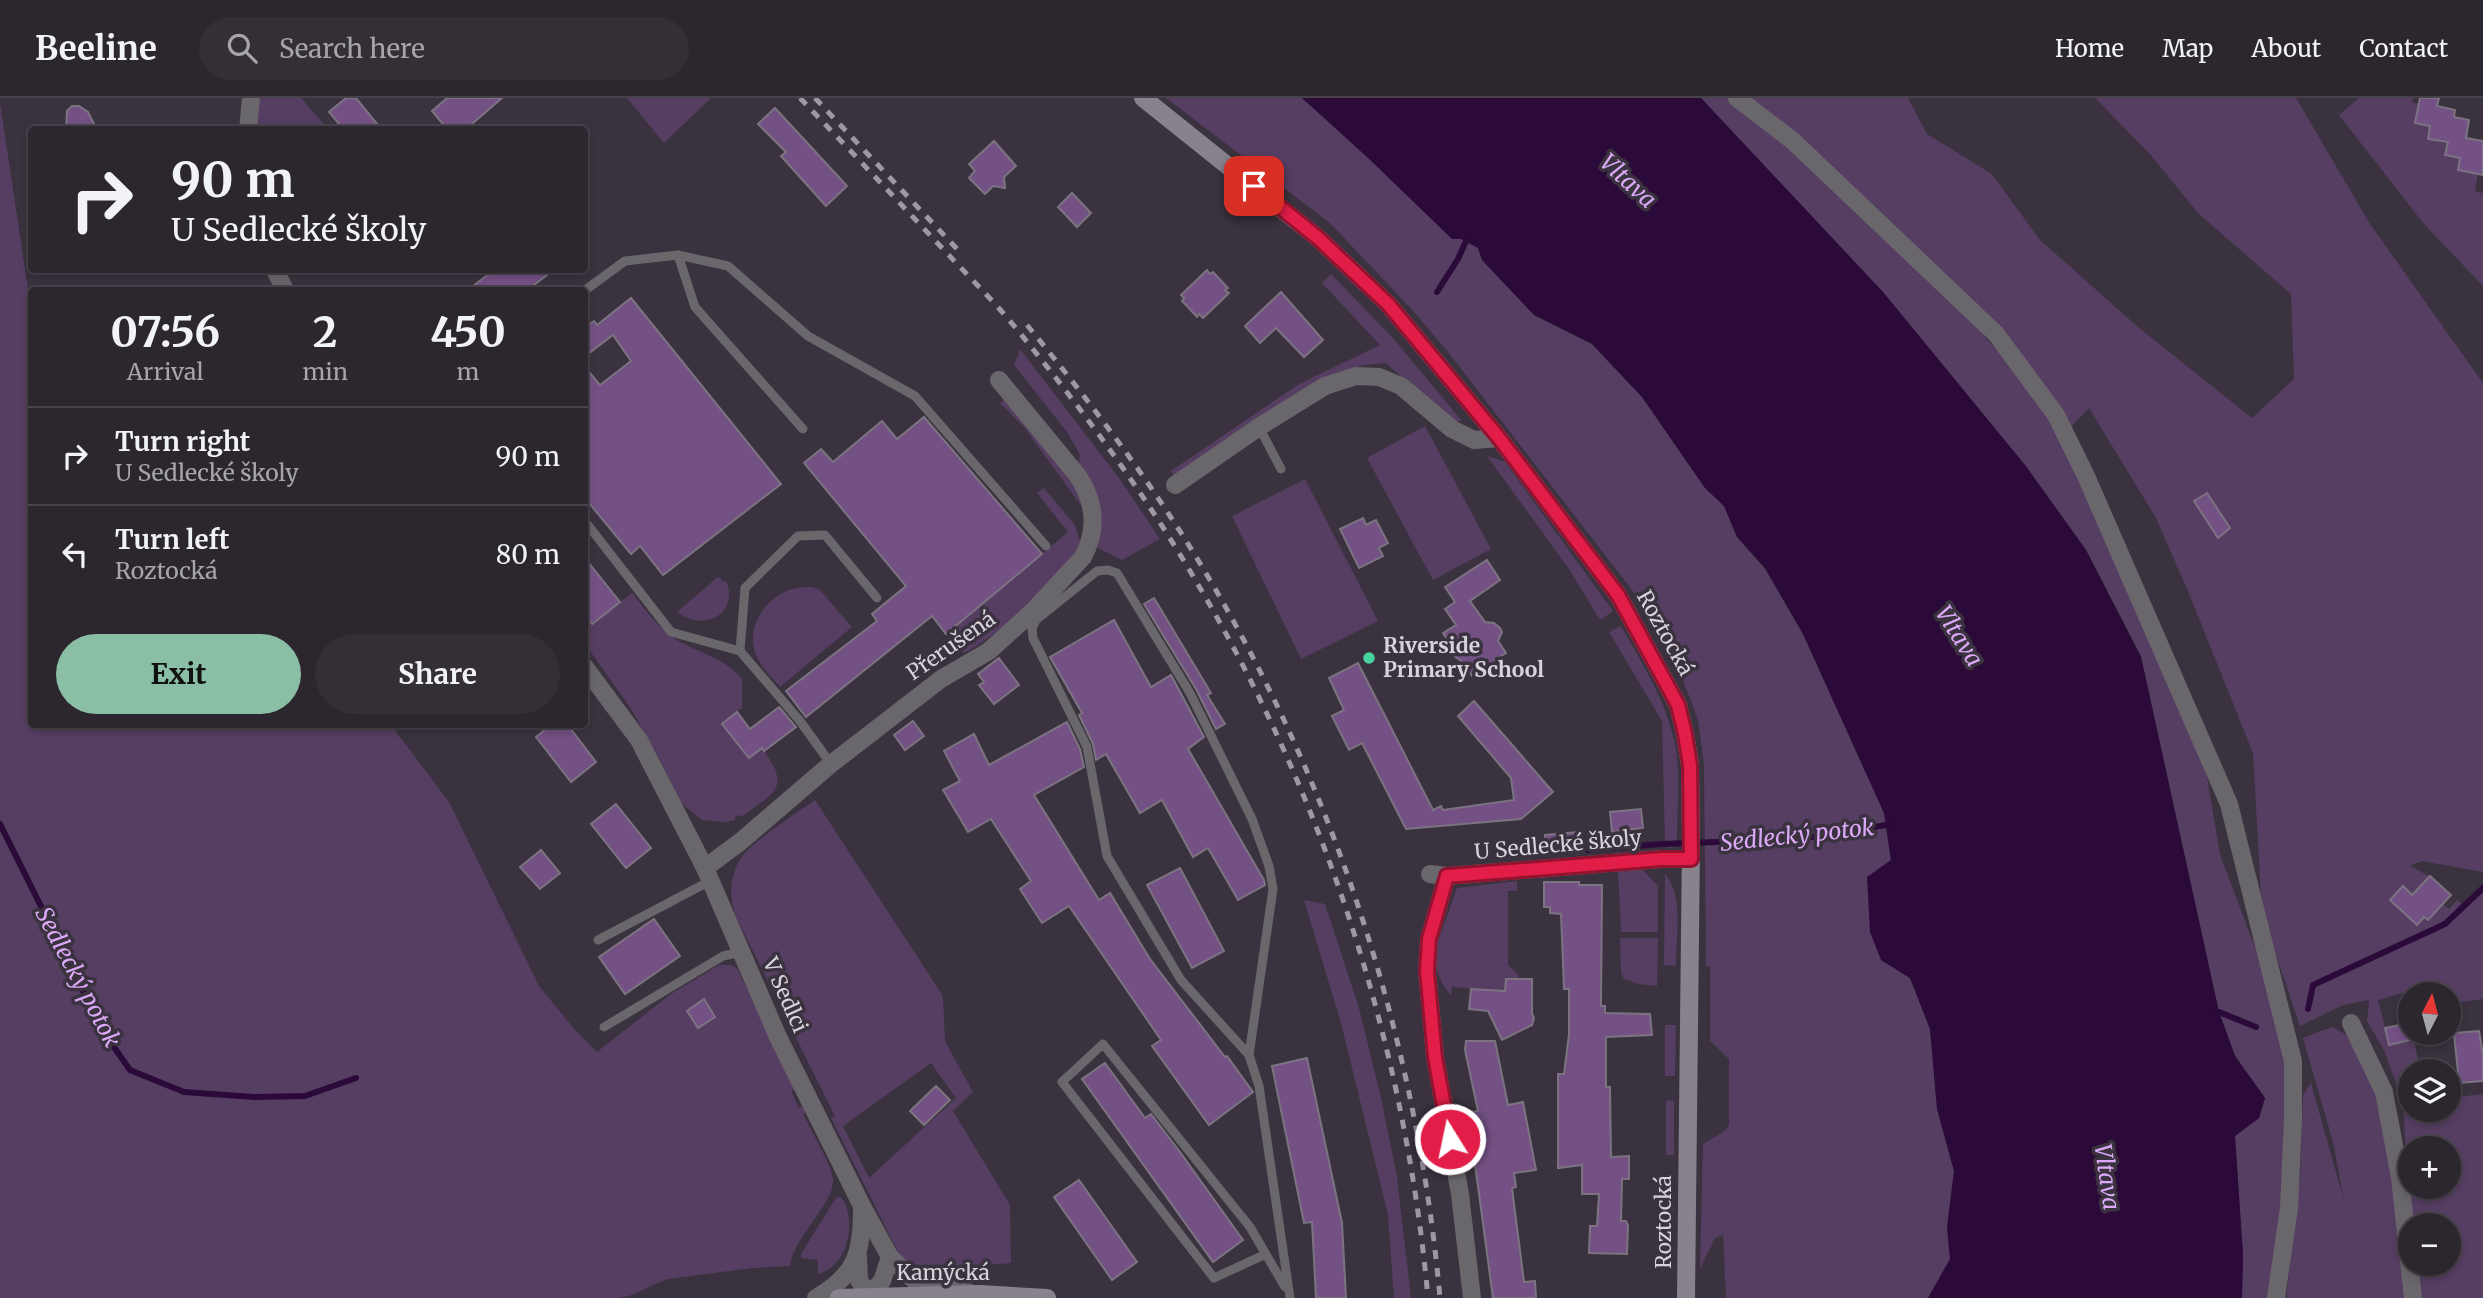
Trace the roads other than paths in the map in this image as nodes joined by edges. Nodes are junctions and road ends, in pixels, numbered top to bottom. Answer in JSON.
{"nodes":[{"id":1,"x":251,"y":98,"type":"edge"},
{"id":2,"x":1143,"y":98,"type":"edge"},
{"id":3,"x":1737,"y":98,"type":"edge"},
{"id":4,"x":248,"y":126,"type":"edge"},
{"id":5,"x":678,"y":255,"type":"junction"},
{"id":6,"x":588,"y":288,"type":"edge"},
{"id":7,"x":999,"y":380,"type":"dead end"},
{"id":8,"x":1259,"y":427,"type":"junction"},
{"id":9,"x":803,"y":429,"type":"dead end"},
{"id":10,"x":1499,"y":438,"type":"junction"},
{"id":11,"x":1280,"y":469,"type":"dead end"},
{"id":12,"x":1175,"y":485,"type":"dead end"},
{"id":13,"x":588,"y":525,"type":"edge"},
{"id":14,"x":1046,"y":546,"type":"dead end"},
{"id":15,"x":877,"y":598,"type":"dead end"},
{"id":16,"x":740,"y":651,"type":"junction"},
{"id":17,"x":588,"y":671,"type":"edge"},
{"id":18,"x":831,"y":764,"type":"junction"},
{"id":19,"x":1691,"y":859,"type":"junction"},
{"id":20,"x":708,"y":874,"type":"junction"},
{"id":21,"x":598,"y":940,"type":"dead end"},
{"id":22,"x":741,"y":952,"type":"junction"},
{"id":23,"x":2351,"y":1023,"type":"dead end"},
{"id":24,"x":604,"y":1027,"type":"dead end"},
{"id":25,"x":1249,"y":1055,"type":"junction"},
{"id":26,"x":862,"y":1206,"type":"junction"},
{"id":27,"x":1266,"y":1254,"type":"junction"},
{"id":28,"x":858,"y":1256,"type":"junction"},
{"id":29,"x":890,"y":1257,"type":"junction"},
{"id":30,"x":980,"y":1294,"type":"junction"},
{"id":31,"x":869,"y":1296,"type":"junction"},
{"id":32,"x":1289,"y":1296,"type":"edge"},
{"id":33,"x":816,"y":1298,"type":"edge"},
{"id":34,"x":839,"y":1298,"type":"edge"},
{"id":35,"x":1047,"y":1298,"type":"edge"},
{"id":36,"x":1472,"y":1298,"type":"edge"},
{"id":37,"x":1686,"y":1298,"type":"edge"},
{"id":38,"x":2276,"y":1298,"type":"edge"},
{"id":39,"x":2413,"y":1298,"type":"edge"}],
"edges":[{"from":1,"to":4,"type":"street"},
{"from":2,"to":10,"type":"main road","name":"Roztocká"},
{"from":3,"to":38,"type":"street"},
{"from":5,"to":6,"type":"lane"},
{"from":5,"to":9,"type":"lane"},
{"from":5,"to":14,"type":"lane"},
{"from":7,"to":18,"type":"street","name":"Přerušená"},
{"from":8,"to":10,"type":"street"},
{"from":8,"to":11,"type":"lane"},
{"from":8,"to":12,"type":"street"},
{"from":10,"to":19,"type":"main road","name":"Roztocká"},
{"from":13,"to":16,"type":"lane"},
{"from":15,"to":16,"type":"lane"},
{"from":16,"to":18,"type":"lane"},
{"from":17,"to":20,"type":"street","name":"V Sedlci"},
{"from":18,"to":20,"type":"street","name":"Přerušená"},
{"from":19,"to":36,"type":"street","name":"U Sedlecké školy"},
{"from":19,"to":37,"type":"main road","name":"Roztocká"},
{"from":20,"to":21,"type":"lane"},
{"from":20,"to":22,"type":"street","name":"V Sedlci"},
{"from":22,"to":24,"type":"lane"},
{"from":22,"to":26,"type":"street","name":"V Sedlci"},
{"from":23,"to":39,"type":"street"},
{"from":25,"to":25,"type":"lane"},
{"from":25,"to":32,"type":"lane"},
{"from":26,"to":28,"type":"street"},
{"from":26,"to":29,"type":"street","name":"V Sedlci"},
{"from":27,"to":27,"type":"lane"},
{"from":27,"to":32,"type":"lane"},
{"from":28,"to":31,"type":"street"},
{"from":28,"to":33,"type":"street"},
{"from":29,"to":30,"type":"street","name":"V Sedlci"},
{"from":29,"to":31,"type":"street"},
{"from":30,"to":31,"type":"main road","name":"Kamýcká"},
{"from":30,"to":35,"type":"main road","name":"Kamýcká"},
{"from":31,"to":34,"type":"main road","name":"Kamýcká"}]}
